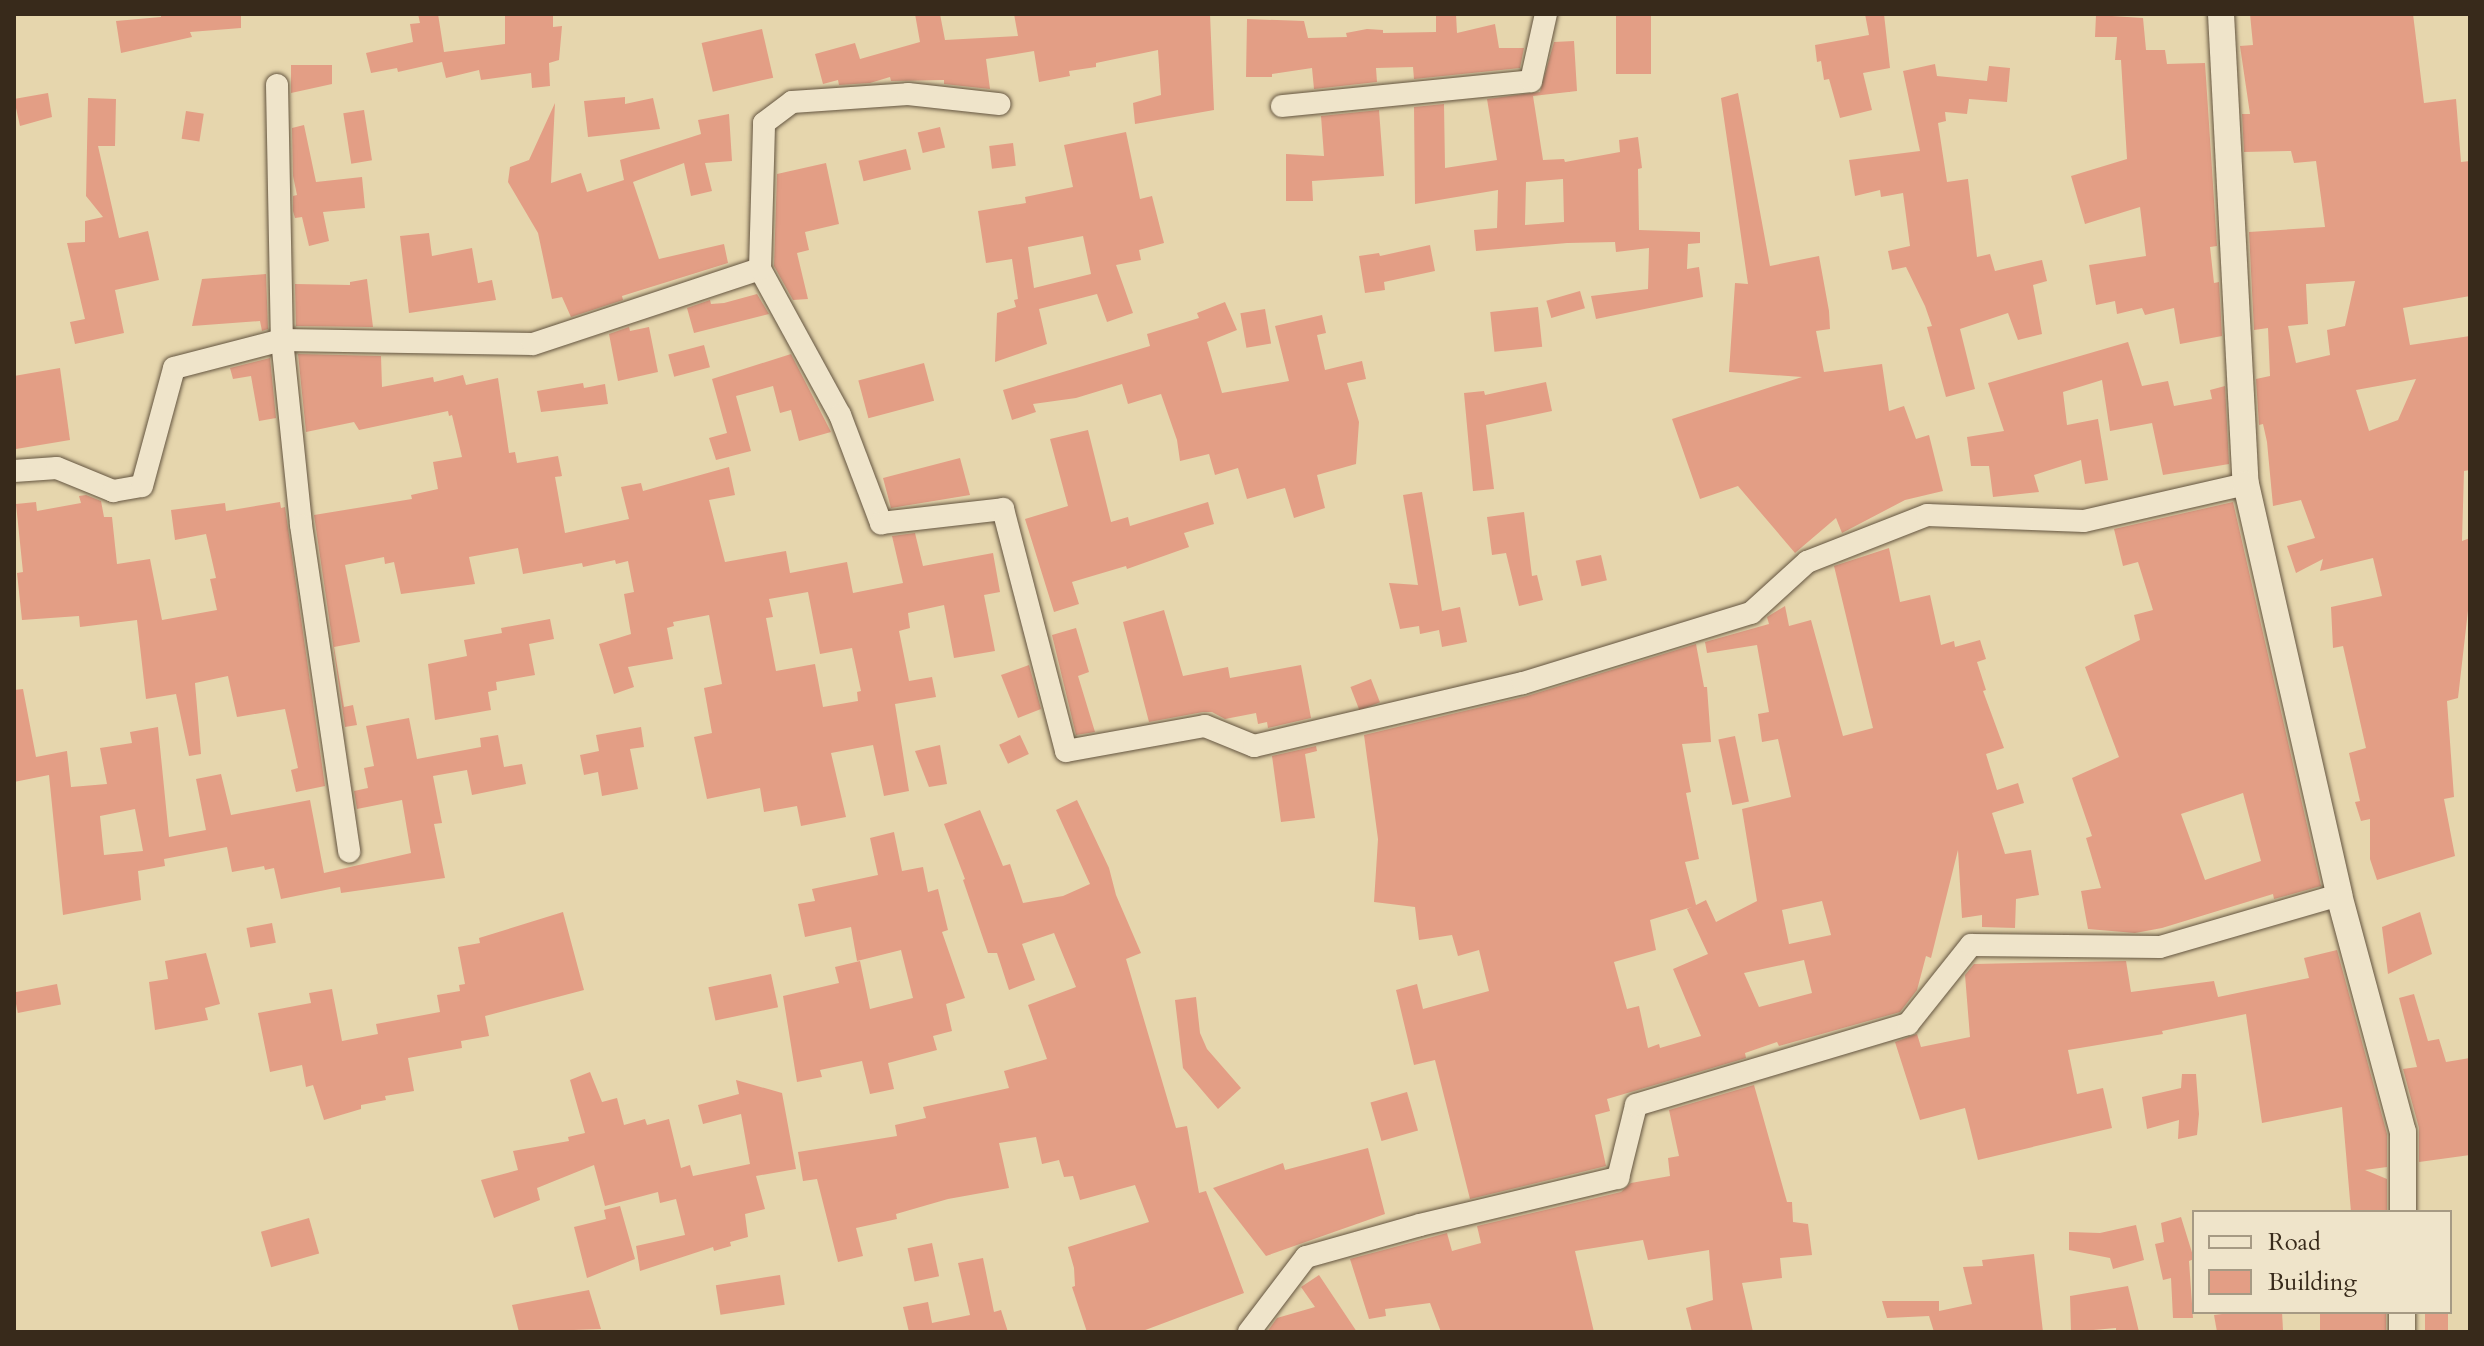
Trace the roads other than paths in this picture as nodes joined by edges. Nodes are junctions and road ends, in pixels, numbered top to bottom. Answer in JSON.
{"nodes":[{"id":1,"x":1546,"y":14,"type":"edge"},
{"id":2,"x":2221,"y":14,"type":"edge"},
{"id":3,"x":277,"y":85,"type":"dead end"},
{"id":4,"x":999,"y":104,"type":"dead end"},
{"id":5,"x":1282,"y":106,"type":"dead end"},
{"id":6,"x":760,"y":269,"type":"junction"},
{"id":7,"x":282,"y":340,"type":"junction"},
{"id":8,"x":14,"y":471,"type":"edge"},
{"id":9,"x":2246,"y":484,"type":"junction"},
{"id":10,"x":349,"y":851,"type":"dead end"},
{"id":11,"x":2339,"y":895,"type":"junction"},
{"id":12,"x":2403,"y":1210,"type":"edge"},
{"id":13,"x":1249,"y":1332,"type":"edge"}],
"edges":[{"from":1,"to":5,"type":"street"},
{"from":2,"to":9,"type":"street"},
{"from":3,"to":7,"type":"street"},
{"from":4,"to":6,"type":"street"},
{"from":6,"to":7,"type":"street"},
{"from":6,"to":9,"type":"street"},
{"from":7,"to":8,"type":"street"},
{"from":7,"to":10,"type":"street"},
{"from":9,"to":11,"type":"street"},
{"from":11,"to":12,"type":"street"},
{"from":11,"to":13,"type":"street"}]}
